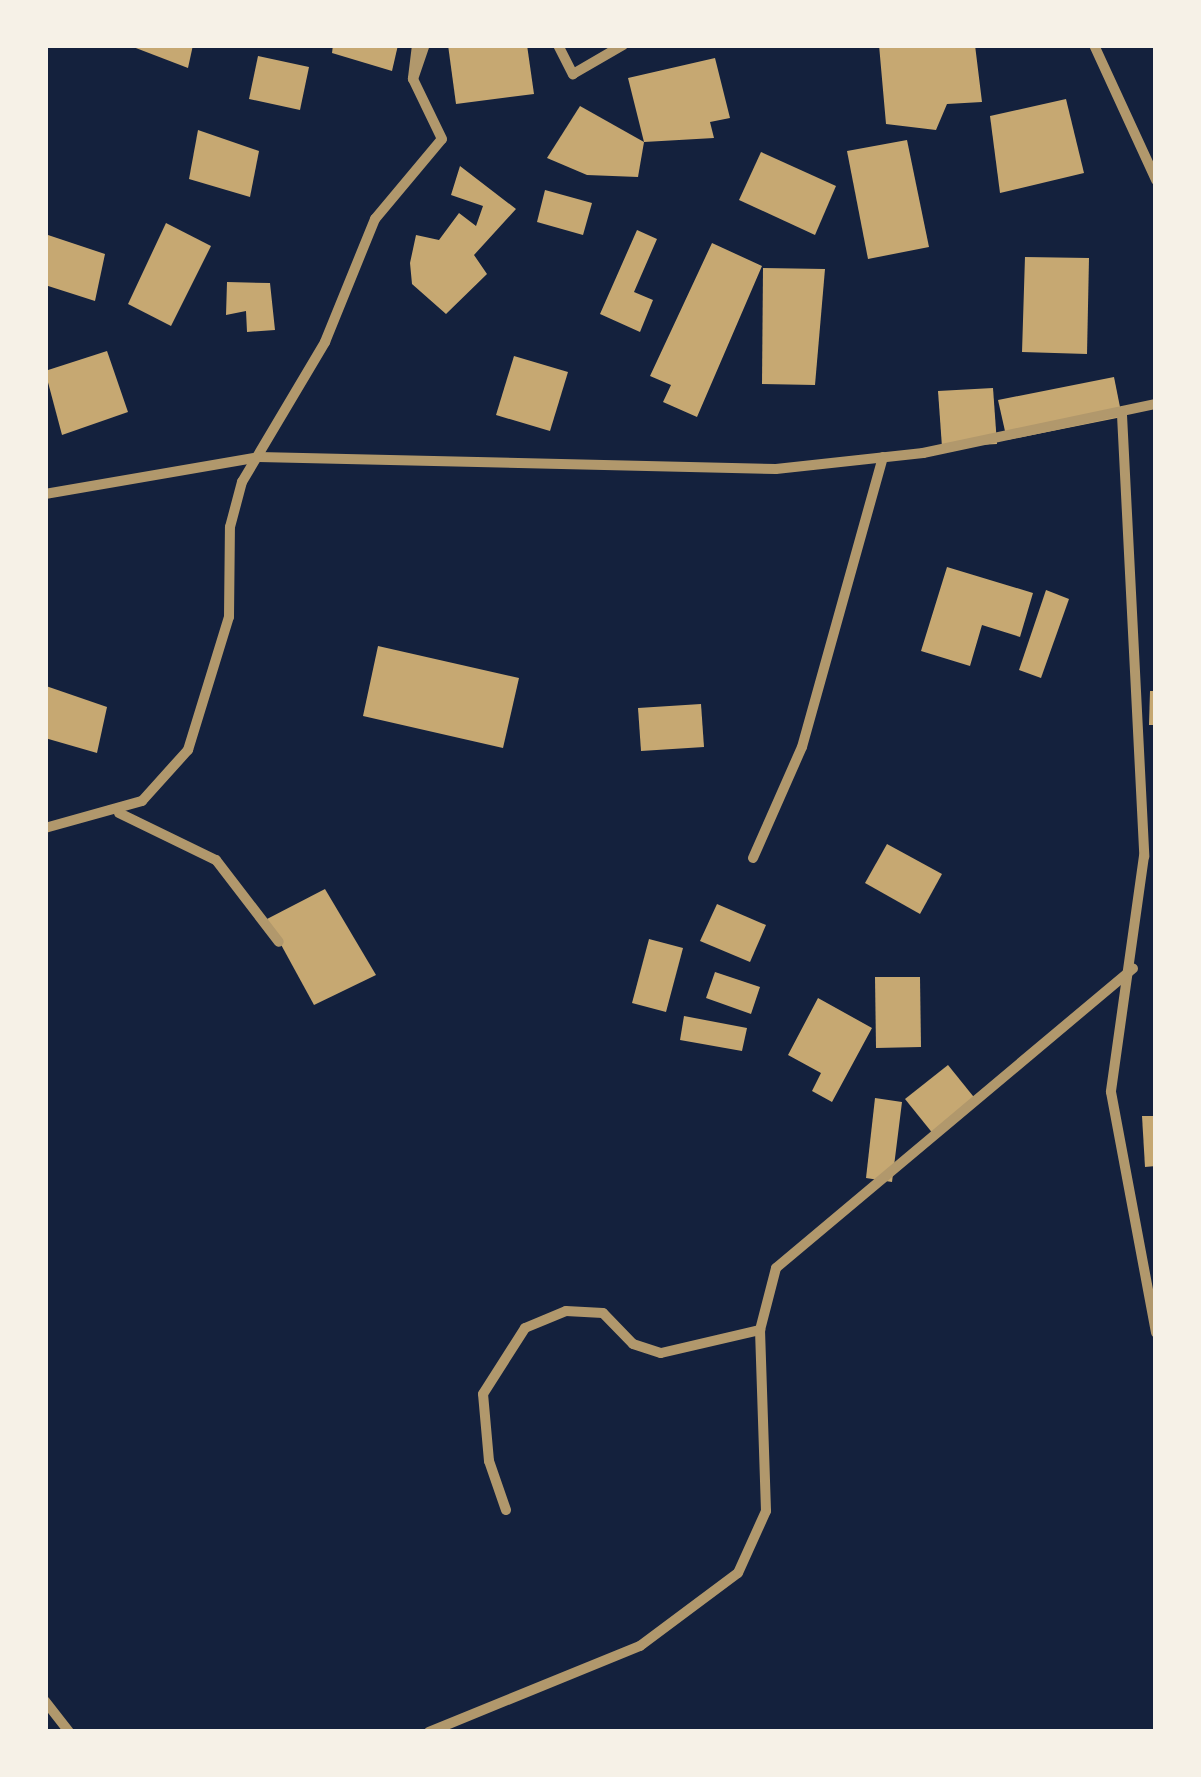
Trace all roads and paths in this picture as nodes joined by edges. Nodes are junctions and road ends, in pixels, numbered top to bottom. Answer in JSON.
{"nodes":[{"id":1,"x":417,"y":45,"type":"edge"},
{"id":2,"x":425,"y":45,"type":"edge"},
{"id":3,"x":558,"y":45,"type":"edge"},
{"id":4,"x":622,"y":45,"type":"edge"},
{"id":5,"x":1094,"y":45,"type":"edge"},
{"id":6,"x":413,"y":79,"type":"junction"},
{"id":7,"x":1156,"y":180,"type":"edge"},
{"id":8,"x":1156,"y":404,"type":"edge"},
{"id":9,"x":1122,"y":415,"type":"junction"},
{"id":10,"x":260,"y":457,"type":"junction"},
{"id":11,"x":883,"y":458,"type":"junction"},
{"id":12,"x":45,"y":494,"type":"edge"},
{"id":13,"x":119,"y":813,"type":"junction"},
{"id":14,"x":45,"y":828,"type":"edge"},
{"id":15,"x":754,"y":858,"type":"dead end"},
{"id":16,"x":279,"y":942,"type":"dead end"},
{"id":17,"x":1133,"y":968,"type":"junction"},
{"id":18,"x":760,"y":1330,"type":"junction"},
{"id":19,"x":1156,"y":1333,"type":"edge"},
{"id":20,"x":506,"y":1510,"type":"dead end"},
{"id":21,"x":45,"y":1700,"type":"edge"},
{"id":22,"x":69,"y":1732,"type":"edge"},
{"id":23,"x":428,"y":1732,"type":"edge"}],
"edges":[{"from":1,"to":6,"type":"street"},
{"from":2,"to":6,"type":"street"},
{"from":3,"to":4,"type":"street"},
{"from":5,"to":7,"type":"street"},
{"from":6,"to":10,"type":"street"},
{"from":8,"to":9,"type":"street"},
{"from":9,"to":11,"type":"street"},
{"from":9,"to":17,"type":"street"},
{"from":10,"to":11,"type":"street"},
{"from":10,"to":12,"type":"street"},
{"from":10,"to":13,"type":"street"},
{"from":11,"to":15,"type":"street"},
{"from":13,"to":14,"type":"street"},
{"from":13,"to":16,"type":"street"},
{"from":17,"to":18,"type":"street"},
{"from":17,"to":19,"type":"street"},
{"from":18,"to":20,"type":"street"},
{"from":18,"to":23,"type":"street"},
{"from":21,"to":22,"type":"street"}]}
